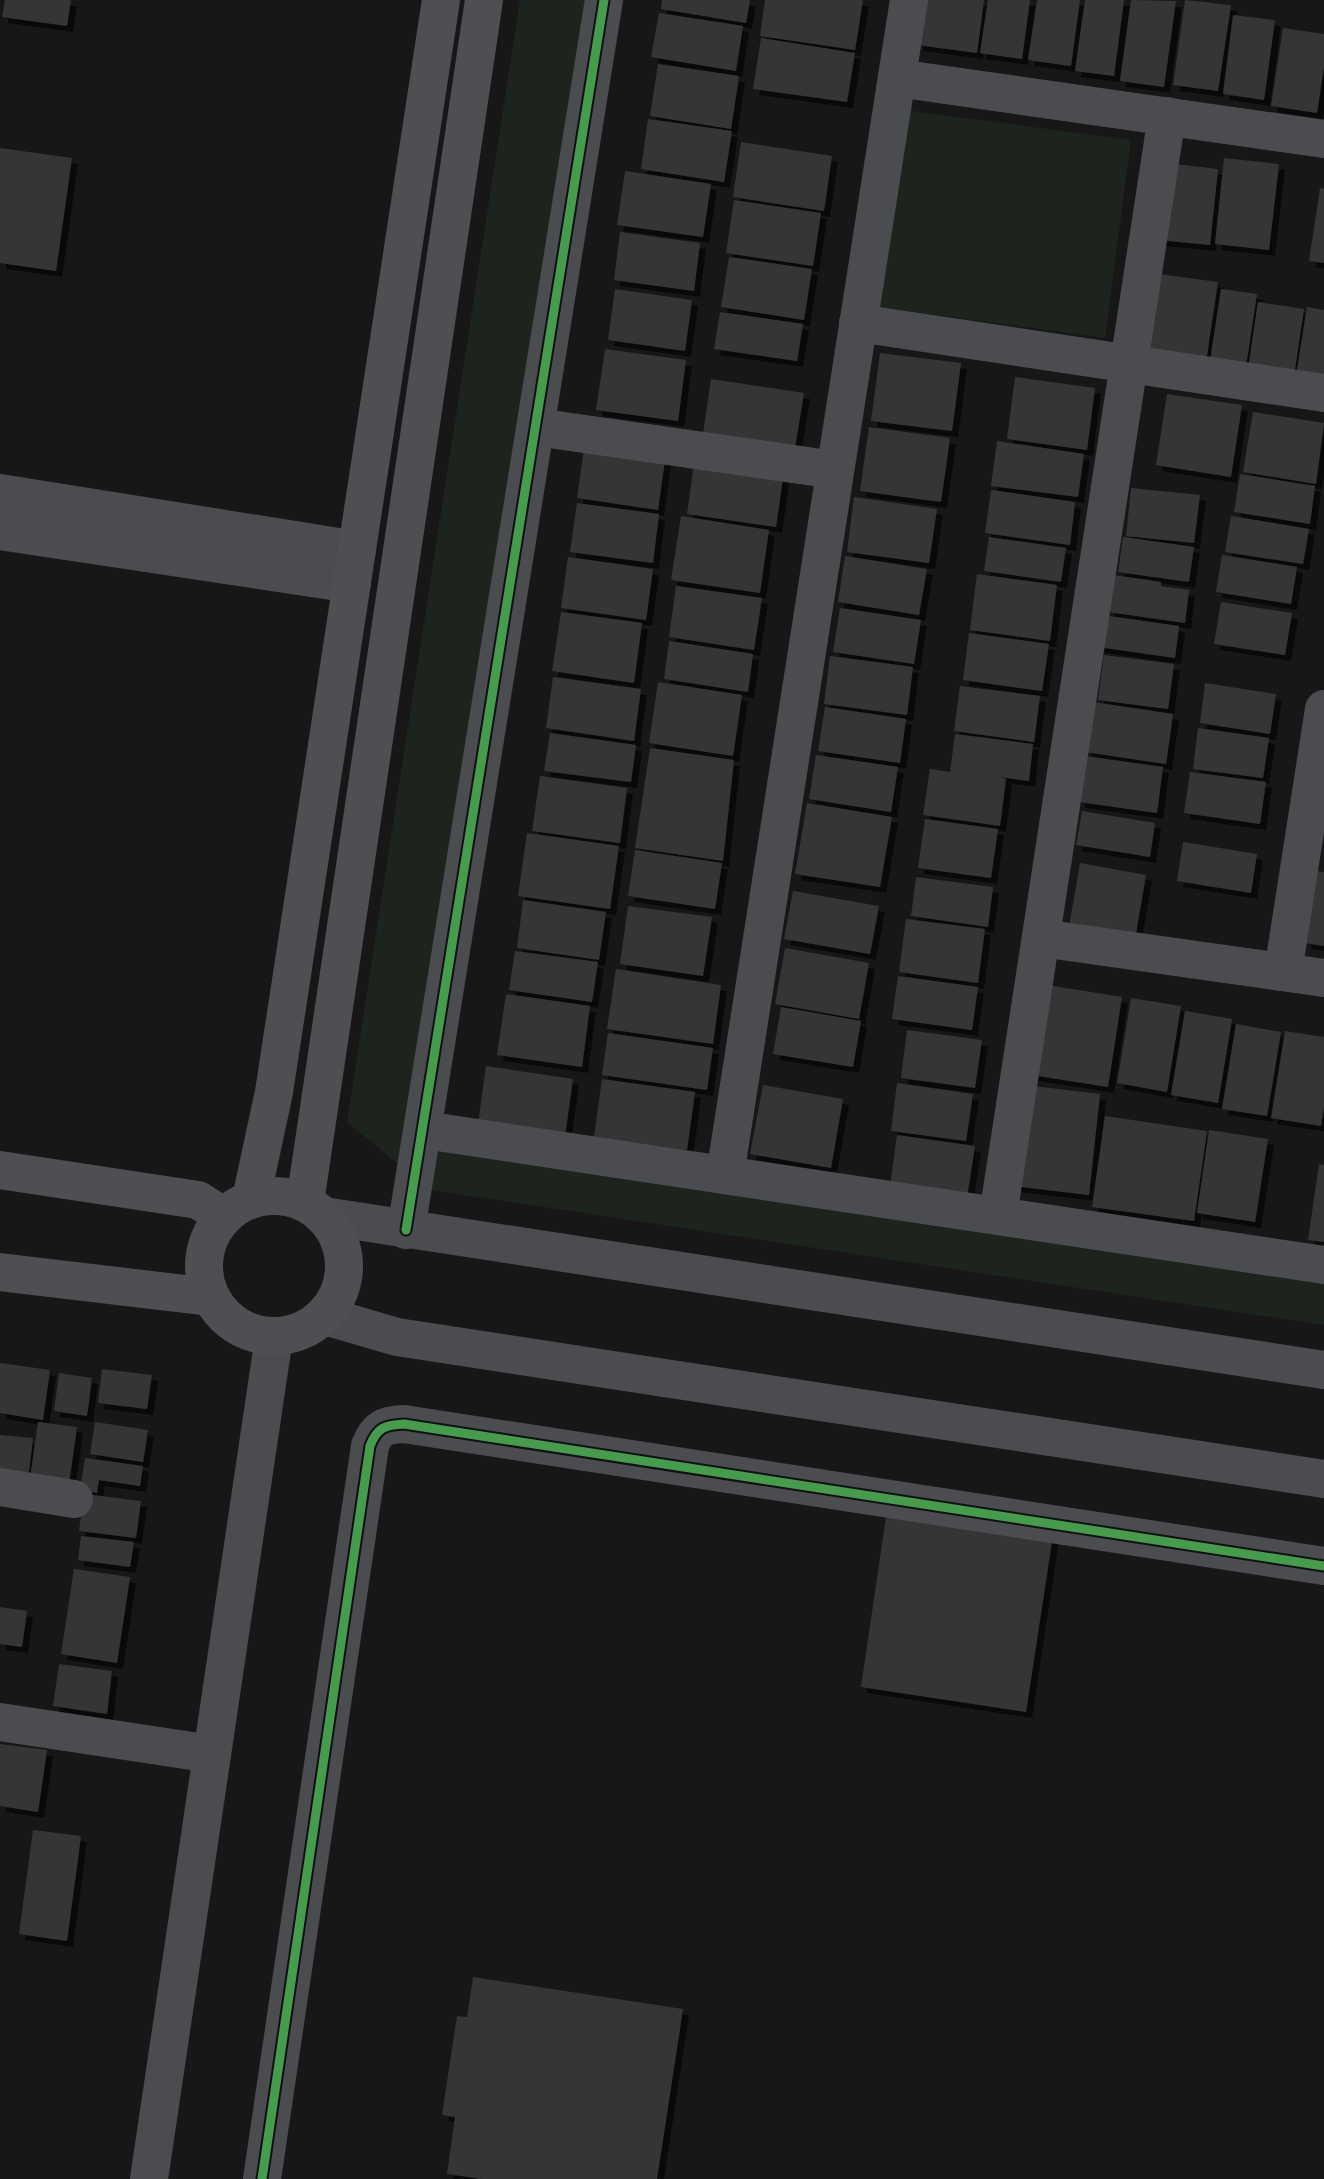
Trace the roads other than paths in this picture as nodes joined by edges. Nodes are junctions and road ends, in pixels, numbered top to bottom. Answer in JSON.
{"nodes":[{"id":1,"x":441,"y":0,"type":"edge"},
{"id":2,"x":484,"y":0,"type":"edge"},
{"id":3,"x":604,"y":0,"type":"edge"},
{"id":4,"x":909,"y":0,"type":"edge"},
{"id":5,"x":897,"y":78,"type":"junction"},
{"id":6,"x":1167,"y":116,"type":"junction"},
{"id":7,"x":1324,"y":139,"type":"edge"},
{"id":8,"x":858,"y":323,"type":"junction"},
{"id":9,"x":1129,"y":363,"type":"junction"},
{"id":10,"x":1324,"y":393,"type":"edge"},
{"id":11,"x":536,"y":427,"type":"junction"},
{"id":12,"x":835,"y":470,"type":"junction"},
{"id":13,"x":0,"y":493,"type":"edge"},
{"id":14,"x":0,"y":531,"type":"edge"},
{"id":15,"x":354,"y":567,"type":"junction"},
{"id":16,"x":1324,"y":715,"type":"edge"},
{"id":17,"x":1041,"y":938,"type":"junction"},
{"id":18,"x":1283,"y":972,"type":"junction"},
{"id":19,"x":1324,"y":978,"type":"edge"},
{"id":20,"x":424,"y":1130,"type":"junction"},
{"id":21,"x":0,"y":1170,"type":"edge"},
{"id":22,"x":725,"y":1175,"type":"junction"},
{"id":23,"x":237,"y":1207,"type":"junction"},
{"id":24,"x":314,"y":1209,"type":"junction"},
{"id":25,"x":998,"y":1216,"type":"junction"},
{"id":26,"x":406,"y":1230,"type":"junction"},
{"id":27,"x":1324,"y":1265,"type":"edge"},
{"id":28,"x":0,"y":1272,"type":"edge"},
{"id":29,"x":210,"y":1297,"type":"junction"},
{"id":30,"x":325,"y":1316,"type":"junction"},
{"id":31,"x":274,"y":1337,"type":"junction"},
{"id":32,"x":1324,"y":1370,"type":"edge"},
{"id":33,"x":1324,"y":1479,"type":"edge"},
{"id":34,"x":0,"y":1487,"type":"edge"},
{"id":35,"x":74,"y":1499,"type":"dead end"},
{"id":36,"x":1324,"y":1566,"type":"edge"},
{"id":37,"x":0,"y":1722,"type":"edge"},
{"id":38,"x":212,"y":1755,"type":"junction"},
{"id":39,"x":149,"y":2179,"type":"edge"},
{"id":40,"x":262,"y":2179,"type":"edge"}],
"edges":[{"from":1,"to":15,"type":"main road"},
{"from":2,"to":24,"type":"main road"},
{"from":3,"to":11,"type":"street"},
{"from":4,"to":5,"type":"street"},
{"from":5,"to":6,"type":"street"},
{"from":5,"to":8,"type":"street"},
{"from":6,"to":7,"type":"street"},
{"from":6,"to":9,"type":"street"},
{"from":8,"to":9,"type":"street"},
{"from":8,"to":12,"type":"street"},
{"from":9,"to":10,"type":"street"},
{"from":9,"to":17,"type":"street"},
{"from":11,"to":12,"type":"street"},
{"from":11,"to":20,"type":"street"},
{"from":12,"to":22,"type":"street"},
{"from":13,"to":15,"type":"street"},
{"from":14,"to":15,"type":"street"},
{"from":15,"to":23,"type":"main road"},
{"from":16,"to":18,"type":"street"},
{"from":17,"to":18,"type":"street"},
{"from":17,"to":25,"type":"street"},
{"from":18,"to":19,"type":"street"},
{"from":20,"to":22,"type":"street"},
{"from":20,"to":26,"type":"street"},
{"from":21,"to":23,"type":"main road"},
{"from":22,"to":25,"type":"street"},
{"from":23,"to":24,"type":"main road"},
{"from":23,"to":29,"type":"main road"},
{"from":24,"to":26,"type":"street"},
{"from":24,"to":30,"type":"main road"},
{"from":25,"to":27,"type":"street"},
{"from":26,"to":32,"type":"street"},
{"from":28,"to":29,"type":"main road"},
{"from":29,"to":31,"type":"main road"},
{"from":30,"to":31,"type":"main road"},
{"from":30,"to":33,"type":"street"},
{"from":31,"to":38,"type":"street"},
{"from":34,"to":35,"type":"street"},
{"from":36,"to":40,"type":"street"},
{"from":37,"to":38,"type":"street"},
{"from":38,"to":39,"type":"street"}]}
